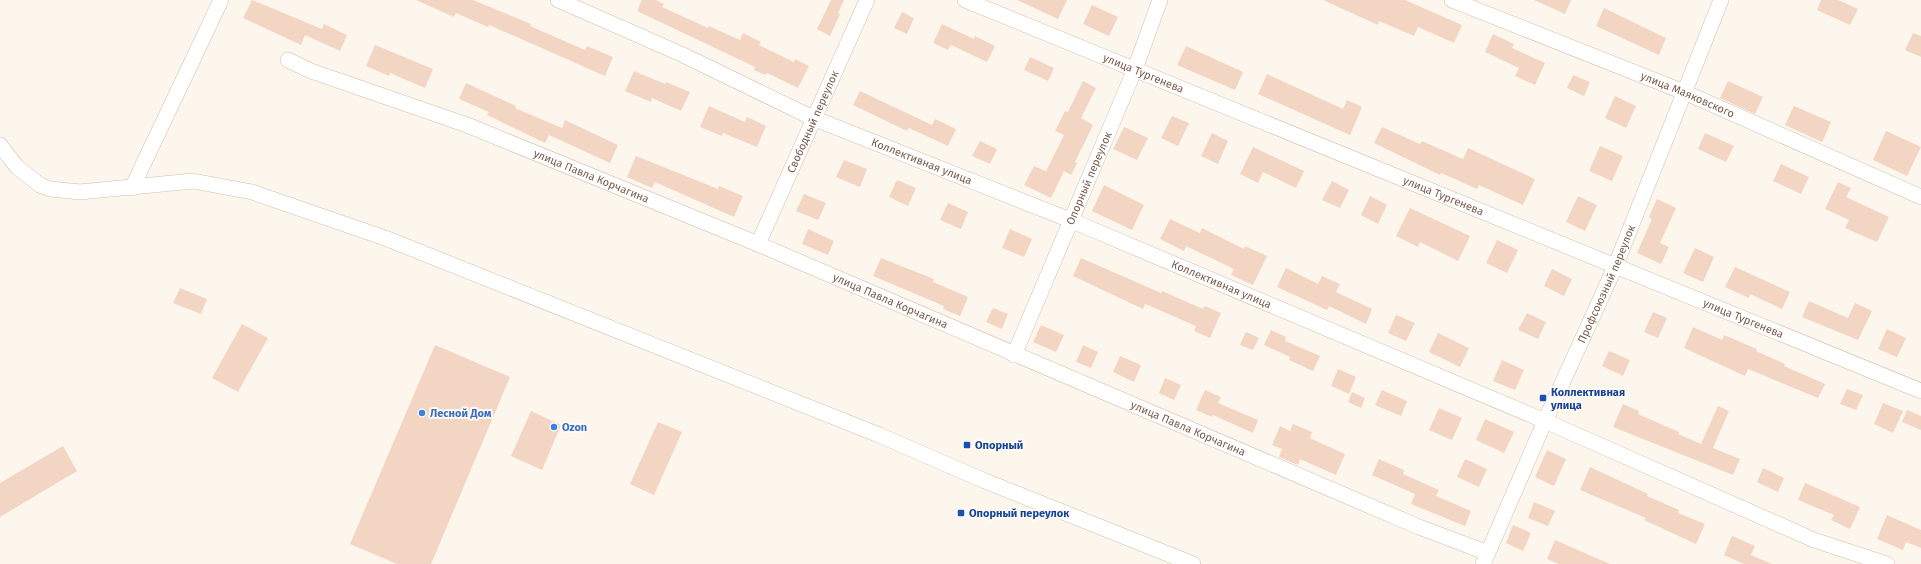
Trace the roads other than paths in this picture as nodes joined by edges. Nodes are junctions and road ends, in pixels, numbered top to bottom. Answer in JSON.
{"nodes":[{"id":1,"x":221,"y":0,"type":"edge"},
{"id":2,"x":558,"y":0,"type":"edge"},
{"id":3,"x":866,"y":0,"type":"edge"},
{"id":4,"x":965,"y":0,"type":"edge"},
{"id":5,"x":1160,"y":0,"type":"edge"},
{"id":6,"x":1452,"y":0,"type":"edge"},
{"id":7,"x":1721,"y":0,"type":"edge"},
{"id":8,"x":288,"y":60,"type":"dead end"},
{"id":9,"x":1135,"y":69,"type":"junction"},
{"id":10,"x":1684,"y":92,"type":"junction"},
{"id":11,"x":813,"y":118,"type":"junction"},
{"id":12,"x":0,"y":145,"type":"edge"},
{"id":13,"x":132,"y":188,"type":"junction"},
{"id":14,"x":1921,"y":197,"type":"edge"},
{"id":15,"x":1070,"y":220,"type":"junction"},
{"id":16,"x":758,"y":244,"type":"junction"},
{"id":17,"x":1615,"y":267,"type":"junction"},
{"id":18,"x":1014,"y":355,"type":"junction"},
{"id":19,"x":1921,"y":391,"type":"edge"},
{"id":20,"x":1545,"y":421,"type":"junction"},
{"id":21,"x":1485,"y":558,"type":"edge"},
{"id":22,"x":1193,"y":564,"type":"edge"},
{"id":23,"x":1887,"y":564,"type":"edge"}],
"edges":[{"from":1,"to":13,"type":"street"},
{"from":2,"to":11,"type":"street","name":"Коллективная улица"},
{"from":3,"to":11,"type":"street","name":"Свободный переулок"},
{"from":4,"to":9,"type":"street","name":"улица Тургенева"},
{"from":5,"to":9,"type":"street","name":"Опорный переулок"},
{"from":6,"to":10,"type":"street","name":"улица Маяковского"},
{"from":7,"to":10,"type":"street","name":"Профсоюзный переулок"},
{"from":8,"to":16,"type":"street","name":"улица Павла Корчагина"},
{"from":9,"to":15,"type":"street","name":"Опорный переулок"},
{"from":9,"to":17,"type":"street","name":"улица Тургенева"},
{"from":10,"to":14,"type":"street","name":"улица Маяковского"},
{"from":10,"to":17,"type":"street","name":"Профсоюзный переулок"},
{"from":11,"to":15,"type":"street","name":"Коллективная улица"},
{"from":11,"to":16,"type":"street","name":"Свободный переулок"},
{"from":12,"to":13,"type":"street"},
{"from":13,"to":22,"type":"street"},
{"from":15,"to":18,"type":"street","name":"Опорный переулок"},
{"from":15,"to":20,"type":"street","name":"Коллективная улица"},
{"from":16,"to":18,"type":"street","name":"улица Павла Корчагина"},
{"from":17,"to":19,"type":"street","name":"улица Тургенева"},
{"from":17,"to":20,"type":"street","name":"Профсоюзный переулок"},
{"from":18,"to":21,"type":"street","name":"улица Павла Корчагина"},
{"from":20,"to":21,"type":"street","name":"Профсоюзный переулок"},
{"from":20,"to":23,"type":"street","name":"Коллективная улица"}]}
